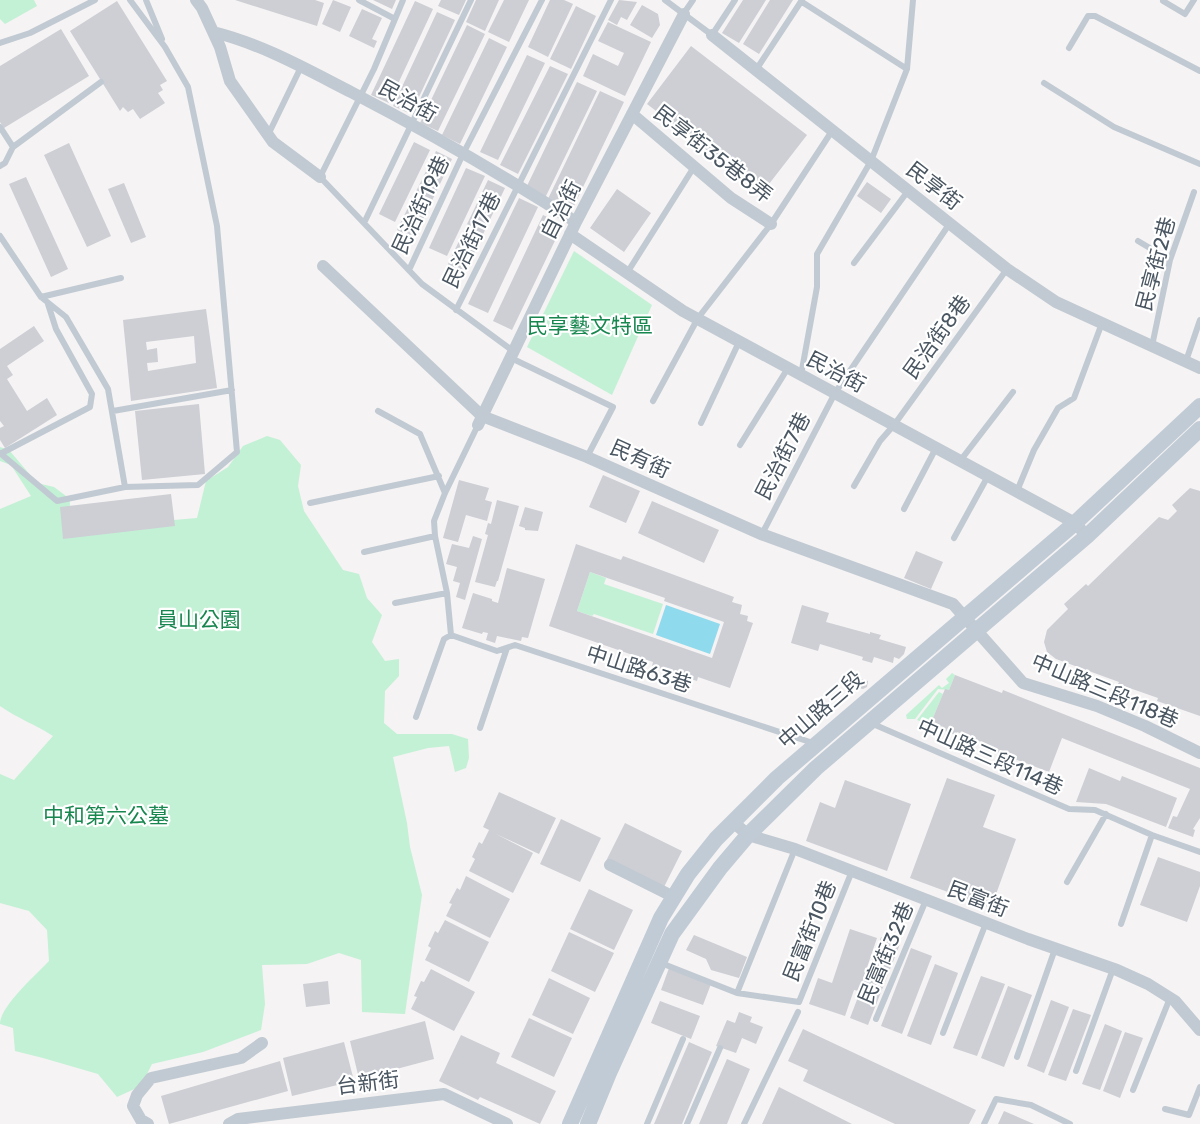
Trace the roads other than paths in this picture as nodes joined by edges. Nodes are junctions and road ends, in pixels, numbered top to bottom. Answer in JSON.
{"nodes":[{"id":1,"x":95,"y":0,"type":"edge"},
{"id":2,"x":130,"y":0,"type":"edge"},
{"id":3,"x":147,"y":0,"type":"edge"},
{"id":4,"x":196,"y":0,"type":"edge"},
{"id":5,"x":359,"y":0,"type":"edge"},
{"id":6,"x":403,"y":0,"type":"edge"},
{"id":7,"x":471,"y":0,"type":"edge"},
{"id":8,"x":542,"y":0,"type":"edge"},
{"id":9,"x":611,"y":0,"type":"edge"},
{"id":10,"x":665,"y":0,"type":"edge"},
{"id":11,"x":693,"y":0,"type":"edge"},
{"id":12,"x":735,"y":0,"type":"edge"},
{"id":13,"x":913,"y":0,"type":"edge"},
{"id":14,"x":1194,"y":0,"type":"edge"},
{"id":15,"x":802,"y":1,"type":"edge"},
{"id":16,"x":1163,"y":1,"type":"edge"},
{"id":17,"x":684,"y":14,"type":"junction"},
{"id":18,"x":395,"y":19,"type":"junction"},
{"id":19,"x":213,"y":32,"type":"junction"},
{"id":20,"x":712,"y":35,"type":"junction"},
{"id":21,"x":0,"y":43,"type":"edge"},
{"id":22,"x":165,"y":47,"type":"junction"},
{"id":23,"x":1069,"y":48,"type":"dead end"},
{"id":24,"x":301,"y":66,"type":"junction"},
{"id":25,"x":1199,"y":68,"type":"edge"},
{"id":26,"x":907,"y":69,"type":"junction"},
{"id":27,"x":756,"y":70,"type":"junction"},
{"id":28,"x":101,"y":82,"type":"dead end"},
{"id":29,"x":1044,"y":83,"type":"dead end"},
{"id":30,"x":360,"y":97,"type":"junction"},
{"id":31,"x":632,"y":114,"type":"junction"},
{"id":32,"x":412,"y":125,"type":"junction"},
{"id":33,"x":0,"y":127,"type":"edge"},
{"id":34,"x":833,"y":130,"type":"junction"},
{"id":35,"x":268,"y":135,"type":"junction"},
{"id":36,"x":13,"y":147,"type":"junction"},
{"id":37,"x":463,"y":154,"type":"junction"},
{"id":38,"x":871,"y":161,"type":"junction"},
{"id":39,"x":1200,"y":163,"type":"edge"},
{"id":40,"x":0,"y":166,"type":"edge"},
{"id":41,"x":694,"y":167,"type":"junction"},
{"id":42,"x":320,"y":177,"type":"junction"},
{"id":43,"x":518,"y":184,"type":"junction"},
{"id":44,"x":908,"y":190,"type":"junction"},
{"id":45,"x":1194,"y":192,"type":"dead end"},
{"id":46,"x":576,"y":222,"type":"junction"},
{"id":47,"x":950,"y":223,"type":"junction"},
{"id":48,"x":364,"y":224,"type":"junction"},
{"id":49,"x":771,"y":224,"type":"junction"},
{"id":50,"x":570,"y":234,"type":"junction"},
{"id":51,"x":0,"y":236,"type":"edge"},
{"id":52,"x":1138,"y":242,"type":"dead end"},
{"id":53,"x":1170,"y":260,"type":"junction"},
{"id":54,"x":854,"y":263,"type":"dead end"},
{"id":55,"x":323,"y":266,"type":"dead end"},
{"id":56,"x":1007,"y":269,"type":"junction"},
{"id":57,"x":409,"y":270,"type":"junction"},
{"id":58,"x":627,"y":273,"type":"junction"},
{"id":59,"x":121,"y":278,"type":"dead end"},
{"id":60,"x":41,"y":297,"type":"junction"},
{"id":61,"x":48,"y":303,"type":"junction"},
{"id":62,"x":456,"y":310,"type":"junction"},
{"id":63,"x":698,"y":318,"type":"junction"},
{"id":64,"x":1200,"y":320,"type":"edge"},
{"id":65,"x":1102,"y":323,"type":"junction"},
{"id":66,"x":740,"y":341,"type":"junction"},
{"id":67,"x":1152,"y":346,"type":"junction"},
{"id":68,"x":512,"y":355,"type":"junction"},
{"id":69,"x":1185,"y":361,"type":"junction"},
{"id":70,"x":788,"y":368,"type":"junction"},
{"id":71,"x":1200,"y":368,"type":"edge"},
{"id":72,"x":801,"y":375,"type":"junction"},
{"id":73,"x":232,"y":390,"type":"junction"},
{"id":74,"x":1013,"y":392,"type":"dead end"},
{"id":75,"x":835,"y":393,"type":"junction"},
{"id":76,"x":653,"y":400,"type":"dead end"},
{"id":77,"x":1200,"y":406,"type":"edge"},
{"id":78,"x":113,"y":411,"type":"junction"},
{"id":79,"x":378,"y":411,"type":"dead end"},
{"id":80,"x":480,"y":421,"type":"junction"},
{"id":81,"x":701,"y":423,"type":"dead end"},
{"id":82,"x":894,"y":425,"type":"junction"},
{"id":83,"x":1200,"y":429,"type":"edge"},
{"id":84,"x":740,"y":446,"type":"dead end"},
{"id":85,"x":936,"y":448,"type":"junction"},
{"id":86,"x":0,"y":453,"type":"edge"},
{"id":87,"x":587,"y":458,"type":"junction"},
{"id":88,"x":960,"y":461,"type":"junction"},
{"id":89,"x":439,"y":476,"type":"junction"},
{"id":90,"x":987,"y":476,"type":"junction"},
{"id":91,"x":855,"y":486,"type":"dead end"},
{"id":92,"x":125,"y":487,"type":"junction"},
{"id":93,"x":1017,"y":492,"type":"junction"},
{"id":94,"x":445,"y":493,"type":"junction"},
{"id":95,"x":310,"y":502,"type":"dead end"},
{"id":96,"x":904,"y":509,"type":"dead end"},
{"id":97,"x":1075,"y":523,"type":"junction"},
{"id":98,"x":762,"y":534,"type":"junction"},
{"id":99,"x":435,"y":536,"type":"junction"},
{"id":100,"x":1087,"y":536,"type":"junction"},
{"id":101,"x":954,"y":538,"type":"dead end"},
{"id":102,"x":364,"y":552,"type":"dead end"},
{"id":103,"x":447,"y":593,"type":"junction"},
{"id":104,"x":395,"y":603,"type":"dead end"},
{"id":105,"x":965,"y":617,"type":"junction"},
{"id":106,"x":977,"y":631,"type":"junction"},
{"id":107,"x":451,"y":635,"type":"junction"},
{"id":108,"x":507,"y":648,"type":"junction"},
{"id":109,"x":416,"y":717,"type":"dead end"},
{"id":110,"x":869,"y":722,"type":"junction"},
{"id":111,"x":480,"y":728,"type":"dead end"},
{"id":112,"x":816,"y":745,"type":"junction"},
{"id":113,"x":1200,"y":753,"type":"edge"},
{"id":114,"x":1106,"y":814,"type":"junction"},
{"id":115,"x":732,"y":821,"type":"junction"},
{"id":116,"x":748,"y":835,"type":"junction"},
{"id":117,"x":1152,"y":835,"type":"junction"},
{"id":118,"x":795,"y":849,"type":"junction"},
{"id":119,"x":1200,"y":852,"type":"edge"},
{"id":120,"x":610,"y":865,"type":"dead end"},
{"id":121,"x":852,"y":871,"type":"junction"},
{"id":122,"x":1067,"y":882,"type":"dead end"},
{"id":123,"x":674,"y":897,"type":"junction"},
{"id":124,"x":926,"y":899,"type":"junction"},
{"id":125,"x":987,"y":923,"type":"junction"},
{"id":126,"x":1121,"y":924,"type":"dead end"},
{"id":127,"x":1055,"y":948,"type":"junction"},
{"id":128,"x":658,"y":962,"type":"junction"},
{"id":129,"x":1113,"y":969,"type":"junction"},
{"id":130,"x":737,"y":993,"type":"junction"},
{"id":131,"x":1170,"y":998,"type":"junction"},
{"id":132,"x":798,"y":1012,"type":"dead end"},
{"id":133,"x":876,"y":1019,"type":"dead end"},
{"id":134,"x":1200,"y":1030,"type":"edge"},
{"id":135,"x":943,"y":1033,"type":"dead end"},
{"id":136,"x":683,"y":1039,"type":"dead end"},
{"id":137,"x":262,"y":1043,"type":"dead end"},
{"id":138,"x":720,"y":1048,"type":"dead end"},
{"id":139,"x":1017,"y":1057,"type":"dead end"},
{"id":140,"x":1076,"y":1071,"type":"dead end"},
{"id":141,"x":1200,"y":1087,"type":"edge"},
{"id":142,"x":1133,"y":1090,"type":"dead end"},
{"id":143,"x":1166,"y":1109,"type":"dead end"},
{"id":144,"x":148,"y":1124,"type":"edge"},
{"id":145,"x":229,"y":1124,"type":"edge"},
{"id":146,"x":507,"y":1124,"type":"edge"},
{"id":147,"x":570,"y":1124,"type":"edge"},
{"id":148,"x":588,"y":1124,"type":"edge"},
{"id":149,"x":646,"y":1124,"type":"edge"},
{"id":150,"x":687,"y":1124,"type":"edge"},
{"id":151,"x":744,"y":1124,"type":"edge"},
{"id":152,"x":984,"y":1124,"type":"edge"},
{"id":153,"x":1070,"y":1124,"type":"edge"}],
"edges":[{"from":1,"to":21,"type":"lane"},
{"from":2,"to":22,"type":"lane"},
{"from":3,"to":22,"type":"lane"},
{"from":4,"to":19,"type":"street"},
{"from":5,"to":18,"type":"lane"},
{"from":6,"to":18,"type":"lane"},
{"from":7,"to":32,"type":"lane"},
{"from":8,"to":37,"type":"lane","name":"民治街19巷"},
{"from":9,"to":43,"type":"lane","name":"民治街17巷"},
{"from":10,"to":17,"type":"lane","name":"民享街"},
{"from":11,"to":17,"type":"lane"},
{"from":12,"to":20,"type":"lane"},
{"from":13,"to":26,"type":"lane"},
{"from":14,"to":16,"type":"lane"},
{"from":15,"to":26,"type":"lane"},
{"from":15,"to":27,"type":"lane"},
{"from":17,"to":20,"type":"lane","name":"民享街"},
{"from":17,"to":31,"type":"street","name":"自治街"},
{"from":18,"to":30,"type":"lane"},
{"from":19,"to":24,"type":"street","name":"民治街"},
{"from":19,"to":35,"type":"street"},
{"from":20,"to":27,"type":"street","name":"民享街"},
{"from":22,"to":73,"type":"lane"},
{"from":23,"to":25,"type":"lane"},
{"from":24,"to":30,"type":"street","name":"民治街"},
{"from":24,"to":35,"type":"lane"},
{"from":26,"to":38,"type":"lane"},
{"from":27,"to":34,"type":"street","name":"民享街"},
{"from":28,"to":36,"type":"lane"},
{"from":29,"to":39,"type":"lane"},
{"from":30,"to":32,"type":"street","name":"民治街"},
{"from":30,"to":42,"type":"lane"},
{"from":31,"to":41,"type":"street","name":"民享街35巷8弄"},
{"from":31,"to":46,"type":"street","name":"自治街"},
{"from":32,"to":37,"type":"street","name":"民治街"},
{"from":32,"to":48,"type":"lane"},
{"from":33,"to":36,"type":"lane"},
{"from":34,"to":38,"type":"street","name":"民享街"},
{"from":34,"to":49,"type":"lane"},
{"from":35,"to":42,"type":"street"},
{"from":36,"to":40,"type":"lane"},
{"from":37,"to":43,"type":"street","name":"民治街"},
{"from":37,"to":57,"type":"lane","name":"民治街19巷"},
{"from":38,"to":44,"type":"street","name":"民享街"},
{"from":38,"to":72,"type":"lane"},
{"from":41,"to":49,"type":"street","name":"民享街35巷8弄"},
{"from":41,"to":58,"type":"lane"},
{"from":42,"to":48,"type":"lane"},
{"from":43,"to":46,"type":"street","name":"民治街"},
{"from":43,"to":62,"type":"lane","name":"民治街17巷"},
{"from":44,"to":47,"type":"street","name":"民享街"},
{"from":44,"to":54,"type":"lane"},
{"from":45,"to":53,"type":"lane","name":"民享街2巷"},
{"from":46,"to":50,"type":"street","name":"自治街"},
{"from":47,"to":56,"type":"street","name":"民享街"},
{"from":47,"to":75,"type":"lane","name":"民治街7巷"},
{"from":48,"to":57,"type":"lane"},
{"from":49,"to":63,"type":"lane"},
{"from":50,"to":58,"type":"street","name":"民治街"},
{"from":50,"to":68,"type":"street","name":"自治街"},
{"from":51,"to":60,"type":"lane"},
{"from":52,"to":53,"type":"lane"},
{"from":53,"to":67,"type":"lane","name":"民享街2巷"},
{"from":55,"to":80,"type":"street","name":"民有街"},
{"from":56,"to":65,"type":"street","name":"民享街"},
{"from":56,"to":82,"type":"lane","name":"民治街8巷"},
{"from":57,"to":62,"type":"lane"},
{"from":58,"to":63,"type":"street","name":"民治街"},
{"from":59,"to":60,"type":"lane"},
{"from":60,"to":61,"type":"lane"},
{"from":61,"to":78,"type":"lane"},
{"from":61,"to":86,"type":"lane"},
{"from":62,"to":68,"type":"lane"},
{"from":63,"to":66,"type":"street","name":"民治街"},
{"from":63,"to":76,"type":"lane"},
{"from":64,"to":69,"type":"lane"},
{"from":65,"to":67,"type":"street","name":"民享街"},
{"from":65,"to":93,"type":"lane"},
{"from":66,"to":70,"type":"street","name":"民治街"},
{"from":66,"to":81,"type":"lane"},
{"from":67,"to":69,"type":"street","name":"民享街"},
{"from":68,"to":80,"type":"street","name":"自治街"},
{"from":68,"to":87,"type":"lane"},
{"from":69,"to":71,"type":"street","name":"民享街"},
{"from":70,"to":72,"type":"street","name":"民治街"},
{"from":70,"to":84,"type":"lane"},
{"from":72,"to":75,"type":"street","name":"民治街"},
{"from":73,"to":78,"type":"lane"},
{"from":73,"to":92,"type":"lane"},
{"from":74,"to":88,"type":"lane"},
{"from":75,"to":82,"type":"street","name":"民治街"},
{"from":75,"to":98,"type":"lane","name":"民治街7巷"},
{"from":77,"to":97,"type":"main road","name":"中山路三段"},
{"from":78,"to":92,"type":"lane"},
{"from":79,"to":89,"type":"lane"},
{"from":80,"to":87,"type":"street","name":"民有街"},
{"from":80,"to":94,"type":"lane"},
{"from":82,"to":85,"type":"street","name":"民治街"},
{"from":82,"to":91,"type":"lane","name":"民治街8巷"},
{"from":83,"to":100,"type":"main road","name":"中山路三段"},
{"from":85,"to":88,"type":"street","name":"民治街"},
{"from":85,"to":96,"type":"lane"},
{"from":86,"to":92,"type":"lane"},
{"from":87,"to":98,"type":"street","name":"民有街"},
{"from":88,"to":90,"type":"street","name":"民治街"},
{"from":89,"to":94,"type":"lane"},
{"from":89,"to":95,"type":"lane"},
{"from":90,"to":93,"type":"street","name":"民治街"},
{"from":90,"to":101,"type":"lane"},
{"from":93,"to":97,"type":"street","name":"民治街"},
{"from":94,"to":99,"type":"lane"},
{"from":97,"to":100,"type":"street","name":"民治街"},
{"from":97,"to":105,"type":"main road","name":"中山路三段"},
{"from":98,"to":105,"type":"street","name":"民有街"},
{"from":99,"to":102,"type":"lane"},
{"from":99,"to":103,"type":"lane"},
{"from":100,"to":106,"type":"main road","name":"中山路三段"},
{"from":103,"to":104,"type":"lane"},
{"from":103,"to":107,"type":"lane"},
{"from":105,"to":106,"type":"street","name":"民有街"},
{"from":105,"to":112,"type":"main road","name":"中山路三段"},
{"from":106,"to":110,"type":"main road","name":"中山路三段"},
{"from":106,"to":113,"type":"street","name":"中山路三段118巷"},
{"from":107,"to":108,"type":"lane","name":"中山路63巷"},
{"from":107,"to":109,"type":"lane"},
{"from":108,"to":111,"type":"lane"},
{"from":108,"to":112,"type":"lane","name":"中山路63巷"},
{"from":110,"to":114,"type":"lane","name":"中山路三段114巷"},
{"from":110,"to":116,"type":"main road","name":"中山路三段"},
{"from":112,"to":115,"type":"main road","name":"中山路三段"},
{"from":114,"to":117,"type":"lane","name":"中山路三段114巷"},
{"from":114,"to":122,"type":"lane"},
{"from":115,"to":116,"type":"street","name":"民富街"},
{"from":115,"to":123,"type":"main road","name":"中山路三段"},
{"from":116,"to":118,"type":"street","name":"民富街"},
{"from":116,"to":128,"type":"main road","name":"中山路三段"},
{"from":117,"to":119,"type":"lane","name":"中山路三段114巷"},
{"from":117,"to":126,"type":"lane"},
{"from":118,"to":121,"type":"street","name":"民富街"},
{"from":118,"to":130,"type":"lane"},
{"from":120,"to":123,"type":"street"},
{"from":121,"to":124,"type":"street","name":"民富街"},
{"from":121,"to":130,"type":"lane","name":"民富街10巷"},
{"from":123,"to":147,"type":"main road","name":"中山路三段"},
{"from":124,"to":125,"type":"street","name":"民富街"},
{"from":124,"to":133,"type":"lane","name":"民富街32巷"},
{"from":125,"to":127,"type":"street","name":"民富街"},
{"from":125,"to":135,"type":"lane"},
{"from":127,"to":129,"type":"street","name":"民富街"},
{"from":127,"to":139,"type":"lane"},
{"from":128,"to":130,"type":"lane"},
{"from":128,"to":148,"type":"main road","name":"中山路三段"},
{"from":129,"to":131,"type":"street","name":"民富街"},
{"from":129,"to":140,"type":"lane"},
{"from":131,"to":134,"type":"street","name":"民富街"},
{"from":131,"to":142,"type":"lane"},
{"from":132,"to":151,"type":"lane"},
{"from":136,"to":149,"type":"lane"},
{"from":137,"to":144,"type":"street"},
{"from":138,"to":150,"type":"lane"},
{"from":141,"to":143,"type":"lane"},
{"from":145,"to":146,"type":"street","name":"台新街"},
{"from":152,"to":153,"type":"lane"}]}
